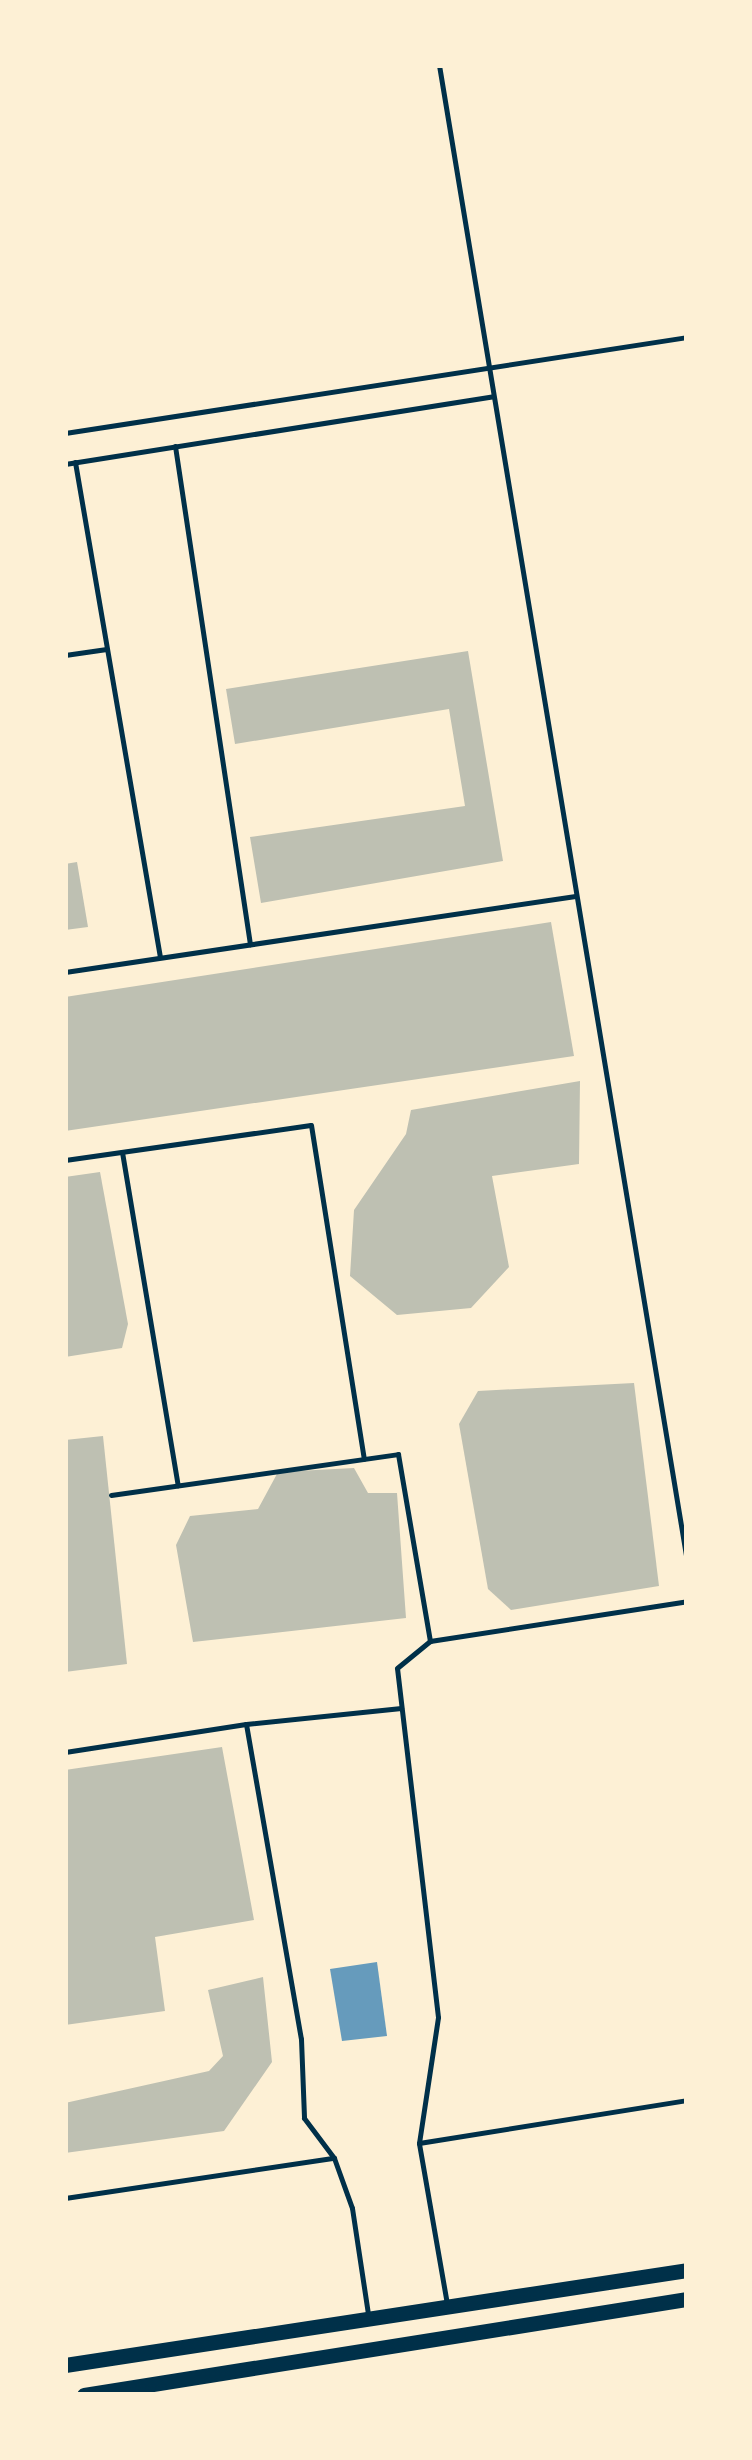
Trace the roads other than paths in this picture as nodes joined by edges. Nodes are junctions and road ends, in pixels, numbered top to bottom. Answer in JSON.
{"nodes":[{"id":1,"x":439,"y":65,"type":"edge"},
{"id":2,"x":687,"y":337,"type":"edge"},
{"id":3,"x":488,"y":367,"type":"junction"},
{"id":4,"x":493,"y":396,"type":"junction"},
{"id":5,"x":65,"y":432,"type":"edge"},
{"id":6,"x":175,"y":446,"type":"junction"},
{"id":7,"x":75,"y":462,"type":"junction"},
{"id":8,"x":65,"y":464,"type":"edge"},
{"id":9,"x":108,"y":649,"type":"junction"},
{"id":10,"x":65,"y":655,"type":"edge"},
{"id":11,"x":575,"y":896,"type":"junction"},
{"id":12,"x":250,"y":944,"type":"junction"},
{"id":13,"x":160,"y":958,"type":"junction"},
{"id":14,"x":65,"y":972,"type":"edge"},
{"id":15,"x":122,"y":1152,"type":"junction"},
{"id":16,"x":65,"y":1160,"type":"edge"},
{"id":17,"x":364,"y":1459,"type":"junction"},
{"id":18,"x":178,"y":1486,"type":"junction"},
{"id":19,"x":111,"y":1495,"type":"dead end"},
{"id":20,"x":687,"y":1562,"type":"edge"},
{"id":21,"x":687,"y":1602,"type":"edge"},
{"id":22,"x":430,"y":1641,"type":"junction"},
{"id":23,"x":401,"y":1708,"type":"junction"},
{"id":24,"x":246,"y":1724,"type":"junction"},
{"id":25,"x":65,"y":1752,"type":"edge"},
{"id":26,"x":687,"y":2100,"type":"edge"},
{"id":27,"x":420,"y":2143,"type":"junction"},
{"id":28,"x":334,"y":2158,"type":"junction"},
{"id":29,"x":65,"y":2198,"type":"edge"},
{"id":30,"x":687,"y":2270,"type":"edge"},
{"id":31,"x":687,"y":2299,"type":"edge"},
{"id":32,"x":448,"y":2308,"type":"junction"},
{"id":33,"x":368,"y":2319,"type":"junction"},
{"id":34,"x":65,"y":2366,"type":"edge"},
{"id":35,"x":84,"y":2395,"type":"edge"}],
"edges":[{"from":1,"to":3,"type":"lane"},
{"from":2,"to":3,"type":"lane"},
{"from":3,"to":4,"type":"lane"},
{"from":3,"to":5,"type":"lane"},
{"from":4,"to":6,"type":"lane"},
{"from":4,"to":11,"type":"lane"},
{"from":6,"to":7,"type":"lane"},
{"from":6,"to":12,"type":"lane"},
{"from":7,"to":8,"type":"lane"},
{"from":7,"to":9,"type":"lane"},
{"from":9,"to":10,"type":"lane"},
{"from":9,"to":13,"type":"lane"},
{"from":11,"to":12,"type":"lane"},
{"from":11,"to":20,"type":"lane"},
{"from":12,"to":13,"type":"lane"},
{"from":13,"to":14,"type":"lane"},
{"from":15,"to":16,"type":"lane"},
{"from":15,"to":17,"type":"lane"},
{"from":15,"to":18,"type":"lane"},
{"from":17,"to":18,"type":"lane"},
{"from":17,"to":22,"type":"lane"},
{"from":18,"to":19,"type":"lane"},
{"from":21,"to":22,"type":"lane"},
{"from":22,"to":23,"type":"lane"},
{"from":23,"to":24,"type":"lane"},
{"from":23,"to":27,"type":"lane"},
{"from":24,"to":25,"type":"lane"},
{"from":24,"to":28,"type":"lane"},
{"from":26,"to":27,"type":"lane"},
{"from":27,"to":32,"type":"lane"},
{"from":28,"to":29,"type":"lane"},
{"from":28,"to":33,"type":"lane"},
{"from":30,"to":32,"type":"main road"},
{"from":31,"to":35,"type":"main road"},
{"from":32,"to":33,"type":"main road"},
{"from":33,"to":34,"type":"main road"}]}
